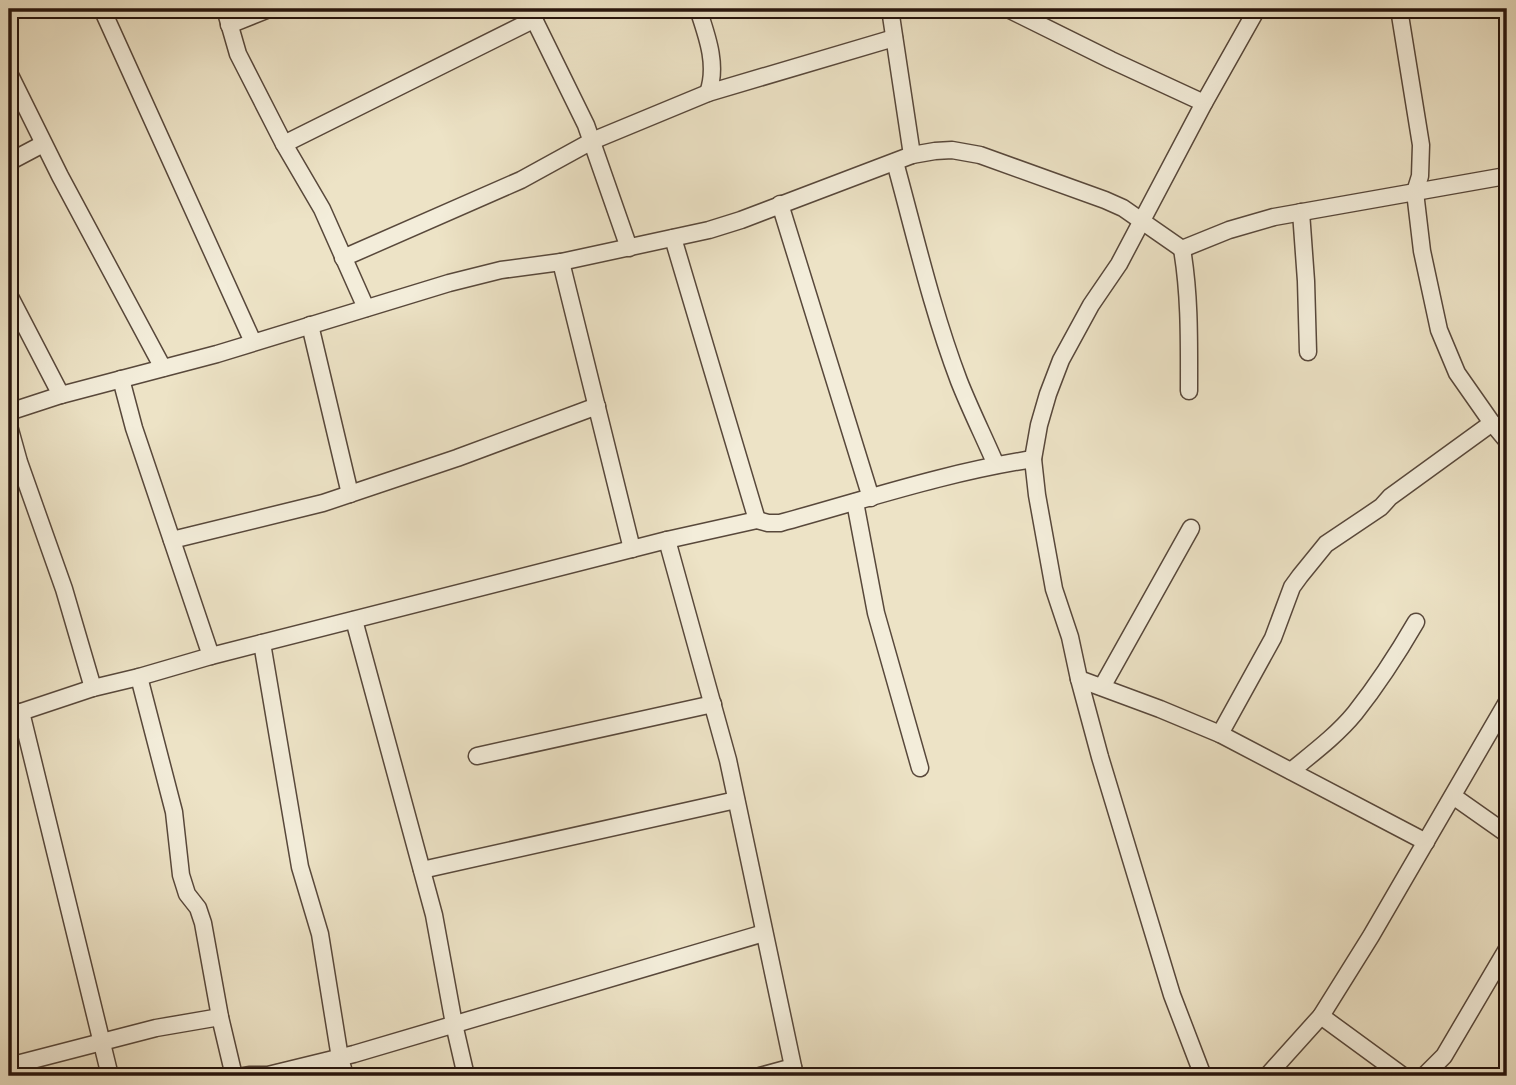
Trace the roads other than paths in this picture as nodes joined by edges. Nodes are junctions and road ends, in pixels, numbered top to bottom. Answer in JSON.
{"nodes":[{"id":1,"x":102,"y":9,"type":"edge"},
{"id":2,"x":270,"y":9,"type":"edge"},
{"id":3,"x":698,"y":9,"type":"edge"},
{"id":4,"x":890,"y":9,"type":"edge"},
{"id":5,"x":1008,"y":9,"type":"edge"},
{"id":6,"x":1257,"y":9,"type":"edge"},
{"id":7,"x":1399,"y":9,"type":"edge"},
{"id":8,"x":532,"y":14,"type":"edge"},
{"id":9,"x":227,"y":17,"type":"edge"},
{"id":10,"x":894,"y":38,"type":"junction"},
{"id":11,"x":9,"y":73,"type":"edge"},
{"id":12,"x":708,"y":93,"type":"junction"},
{"id":13,"x":1204,"y":103,"type":"junction"},
{"id":14,"x":592,"y":141,"type":"junction"},
{"id":15,"x":43,"y":144,"type":"junction"},
{"id":16,"x":284,"y":144,"type":"junction"},
{"id":17,"x":912,"y":155,"type":"junction"},
{"id":18,"x":9,"y":162,"type":"edge"},
{"id":19,"x":895,"y":162,"type":"junction"},
{"id":20,"x":1507,"y":178,"type":"edge"},
{"id":21,"x":1415,"y":192,"type":"junction"},
{"id":22,"x":780,"y":204,"type":"junction"},
{"id":23,"x":1301,"y":212,"type":"junction"},
{"id":24,"x":1142,"y":222,"type":"junction"},
{"id":25,"x":673,"y":238,"type":"junction"},
{"id":26,"x":629,"y":248,"type":"junction"},
{"id":27,"x":1182,"y":249,"type":"junction"},
{"id":28,"x":343,"y":258,"type":"junction"},
{"id":29,"x":561,"y":262,"type":"junction"},
{"id":30,"x":9,"y":295,"type":"edge"},
{"id":31,"x":366,"y":308,"type":"junction"},
{"id":32,"x":310,"y":325,"type":"junction"},
{"id":33,"x":253,"y":342,"type":"junction"},
{"id":34,"x":1308,"y":352,"type":"dead end"},
{"id":35,"x":163,"y":368,"type":"junction"},
{"id":36,"x":121,"y":380,"type":"junction"},
{"id":37,"x":1189,"y":391,"type":"dead end"},
{"id":38,"x":61,"y":396,"type":"junction"},
{"id":39,"x":597,"y":406,"type":"junction"},
{"id":40,"x":9,"y":412,"type":"edge"},
{"id":41,"x":1492,"y":423,"type":"junction"},
{"id":42,"x":9,"y":426,"type":"edge"},
{"id":43,"x":1507,"y":441,"type":"edge"},
{"id":44,"x":1033,"y":459,"type":"junction"},
{"id":45,"x":996,"y":465,"type":"junction"},
{"id":46,"x":350,"y":494,"type":"junction"},
{"id":47,"x":863,"y":500,"type":"junction"},
{"id":48,"x":757,"y":520,"type":"junction"},
{"id":49,"x":1191,"y":528,"type":"dead end"},
{"id":50,"x":172,"y":540,"type":"junction"},
{"id":51,"x":667,"y":540,"type":"junction"},
{"id":52,"x":632,"y":549,"type":"junction"},
{"id":53,"x":354,"y":620,"type":"junction"},
{"id":54,"x":1416,"y":622,"type":"dead end"},
{"id":55,"x":262,"y":643,"type":"junction"},
{"id":56,"x":211,"y":656,"type":"junction"},
{"id":57,"x":139,"y":677,"type":"junction"},
{"id":58,"x":1079,"y":679,"type":"junction"},
{"id":59,"x":1102,"y":687,"type":"junction"},
{"id":60,"x":93,"y":688,"type":"junction"},
{"id":61,"x":1507,"y":702,"type":"edge"},
{"id":62,"x":713,"y":704,"type":"junction"},
{"id":63,"x":15,"y":713,"type":"edge"},
{"id":64,"x":1220,"y":734,"type":"junction"},
{"id":65,"x":477,"y":756,"type":"dead end"},
{"id":66,"x":920,"y":768,"type":"dead end"},
{"id":67,"x":1290,"y":771,"type":"junction"},
{"id":68,"x":1453,"y":796,"type":"junction"},
{"id":69,"x":736,"y":800,"type":"junction"},
{"id":70,"x":1507,"y":834,"type":"edge"},
{"id":71,"x":1426,"y":842,"type":"junction"},
{"id":72,"x":422,"y":870,"type":"junction"},
{"id":73,"x":764,"y":933,"type":"junction"},
{"id":74,"x":1507,"y":949,"type":"edge"},
{"id":75,"x":1321,"y":1016,"type":"junction"},
{"id":76,"x":220,"y":1017,"type":"junction"},
{"id":77,"x":454,"y":1024,"type":"junction"},
{"id":78,"x":103,"y":1042,"type":"junction"},
{"id":79,"x":340,"y":1058,"type":"junction"},
{"id":80,"x":9,"y":1066,"type":"edge"},
{"id":81,"x":794,"y":1072,"type":"edge"},
{"id":82,"x":110,"y":1076,"type":"edge"},
{"id":83,"x":234,"y":1076,"type":"edge"},
{"id":84,"x":243,"y":1076,"type":"edge"},
{"id":85,"x":345,"y":1076,"type":"edge"},
{"id":86,"x":466,"y":1076,"type":"edge"},
{"id":87,"x":760,"y":1076,"type":"edge"},
{"id":88,"x":1203,"y":1076,"type":"edge"},
{"id":89,"x":1267,"y":1076,"type":"edge"},
{"id":90,"x":1404,"y":1076,"type":"edge"},
{"id":91,"x":1424,"y":1076,"type":"edge"}],
"edges":[{"from":1,"to":33,"type":"street"},
{"from":2,"to":9,"type":"street"},
{"from":3,"to":12,"type":"street"},
{"from":4,"to":10,"type":"street"},
{"from":5,"to":13,"type":"street"},
{"from":6,"to":13,"type":"street"},
{"from":7,"to":21,"type":"street"},
{"from":8,"to":14,"type":"street"},
{"from":8,"to":16,"type":"street"},
{"from":9,"to":16,"type":"street"},
{"from":10,"to":12,"type":"street"},
{"from":10,"to":17,"type":"street"},
{"from":11,"to":15,"type":"street"},
{"from":12,"to":14,"type":"street"},
{"from":13,"to":24,"type":"street"},
{"from":14,"to":26,"type":"street"},
{"from":14,"to":28,"type":"street"},
{"from":15,"to":18,"type":"street"},
{"from":15,"to":35,"type":"street"},
{"from":16,"to":28,"type":"street"},
{"from":17,"to":19,"type":"street"},
{"from":17,"to":24,"type":"street"},
{"from":19,"to":22,"type":"street"},
{"from":19,"to":45,"type":"street"},
{"from":20,"to":21,"type":"street"},
{"from":21,"to":23,"type":"street"},
{"from":21,"to":41,"type":"street"},
{"from":22,"to":25,"type":"street"},
{"from":22,"to":47,"type":"street"},
{"from":23,"to":27,"type":"street"},
{"from":23,"to":34,"type":"street"},
{"from":24,"to":27,"type":"street"},
{"from":24,"to":44,"type":"street"},
{"from":25,"to":26,"type":"street"},
{"from":25,"to":48,"type":"street"},
{"from":26,"to":29,"type":"street"},
{"from":27,"to":37,"type":"street"},
{"from":28,"to":31,"type":"street"},
{"from":29,"to":31,"type":"street"},
{"from":29,"to":39,"type":"street"},
{"from":30,"to":38,"type":"street"},
{"from":31,"to":32,"type":"street"},
{"from":32,"to":33,"type":"street"},
{"from":32,"to":46,"type":"street"},
{"from":33,"to":35,"type":"street"},
{"from":35,"to":36,"type":"street"},
{"from":36,"to":38,"type":"street"},
{"from":36,"to":50,"type":"street"},
{"from":38,"to":40,"type":"street"},
{"from":39,"to":46,"type":"street"},
{"from":39,"to":52,"type":"street"},
{"from":41,"to":43,"type":"street"},
{"from":41,"to":64,"type":"street"},
{"from":42,"to":60,"type":"street"},
{"from":44,"to":45,"type":"street"},
{"from":44,"to":58,"type":"street"},
{"from":45,"to":47,"type":"street"},
{"from":46,"to":50,"type":"street"},
{"from":47,"to":48,"type":"street"},
{"from":47,"to":66,"type":"street"},
{"from":48,"to":51,"type":"street"},
{"from":49,"to":59,"type":"street"},
{"from":50,"to":56,"type":"street"},
{"from":51,"to":52,"type":"street"},
{"from":51,"to":62,"type":"street"},
{"from":52,"to":53,"type":"street"},
{"from":53,"to":55,"type":"street"},
{"from":53,"to":72,"type":"street"},
{"from":54,"to":67,"type":"street"},
{"from":55,"to":56,"type":"street"},
{"from":55,"to":79,"type":"street"},
{"from":56,"to":57,"type":"street"},
{"from":57,"to":60,"type":"street"},
{"from":57,"to":76,"type":"street"},
{"from":58,"to":59,"type":"street"},
{"from":58,"to":88,"type":"street"},
{"from":59,"to":64,"type":"street"},
{"from":60,"to":63,"type":"street"},
{"from":61,"to":68,"type":"street"},
{"from":62,"to":65,"type":"street"},
{"from":62,"to":69,"type":"street"},
{"from":63,"to":78,"type":"street"},
{"from":64,"to":67,"type":"street"},
{"from":67,"to":71,"type":"street"},
{"from":68,"to":70,"type":"street"},
{"from":68,"to":71,"type":"street"},
{"from":69,"to":72,"type":"street"},
{"from":69,"to":73,"type":"street"},
{"from":71,"to":75,"type":"street"},
{"from":72,"to":77,"type":"street"},
{"from":73,"to":77,"type":"street"},
{"from":73,"to":81,"type":"street"},
{"from":74,"to":91,"type":"street"},
{"from":75,"to":89,"type":"street"},
{"from":75,"to":90,"type":"street"},
{"from":76,"to":78,"type":"street"},
{"from":76,"to":83,"type":"street"},
{"from":77,"to":79,"type":"street"},
{"from":77,"to":86,"type":"street"},
{"from":78,"to":80,"type":"street"},
{"from":78,"to":82,"type":"street"},
{"from":79,"to":84,"type":"street"},
{"from":79,"to":85,"type":"street"},
{"from":81,"to":87,"type":"street"}]}
